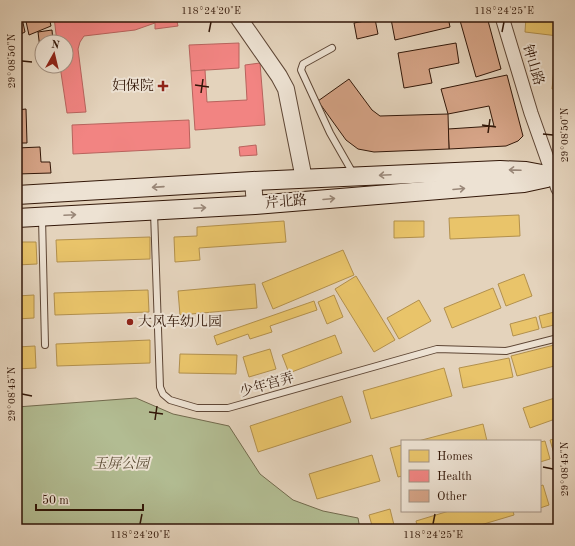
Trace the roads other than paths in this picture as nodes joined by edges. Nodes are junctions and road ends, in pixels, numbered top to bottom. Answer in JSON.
{"nodes":[{"id":1,"x":238,"y":17,"type":"edge"},
{"id":2,"x":502,"y":17,"type":"edge"},
{"id":3,"x":332,"y":48,"type":"dead end"},
{"id":4,"x":354,"y":176,"type":"junction"},
{"id":5,"x":304,"y":178,"type":"junction"},
{"id":6,"x":253,"y":181,"type":"junction"},
{"id":7,"x":557,"y":181,"type":"edge"},
{"id":8,"x":17,"y":195,"type":"edge"},
{"id":9,"x":255,"y":205,"type":"junction"},
{"id":10,"x":154,"y":210,"type":"junction"},
{"id":11,"x":42,"y":217,"type":"junction"},
{"id":12,"x":17,"y":218,"type":"edge"},
{"id":13,"x":558,"y":338,"type":"edge"},
{"id":14,"x":45,"y":345,"type":"dead end"}],
"edges":[{"from":1,"to":5,"type":"street"},
{"from":2,"to":7,"type":"street","name":"钟山路"},
{"from":3,"to":4,"type":"lane"},
{"from":4,"to":5,"type":"main road","name":"芹北路"},
{"from":7,"to":4,"type":"main road","name":"芹北路","one_way":true},
{"from":5,"to":6,"type":"main road","name":"芹北路"},
{"from":6,"to":8,"type":"main road","name":"芹北路","one_way":true},
{"from":6,"to":9,"type":"street"},
{"from":9,"to":7,"type":"main road","name":"芹北路","one_way":true},
{"from":10,"to":9,"type":"main road","name":"芹北路","one_way":true},
{"from":11,"to":10,"type":"main road","name":"芹北路","one_way":true},
{"from":10,"to":13,"type":"lane","name":"少年宫弄"},
{"from":11,"to":12,"type":"main road","name":"芹北路"},
{"from":11,"to":14,"type":"lane"}]}
